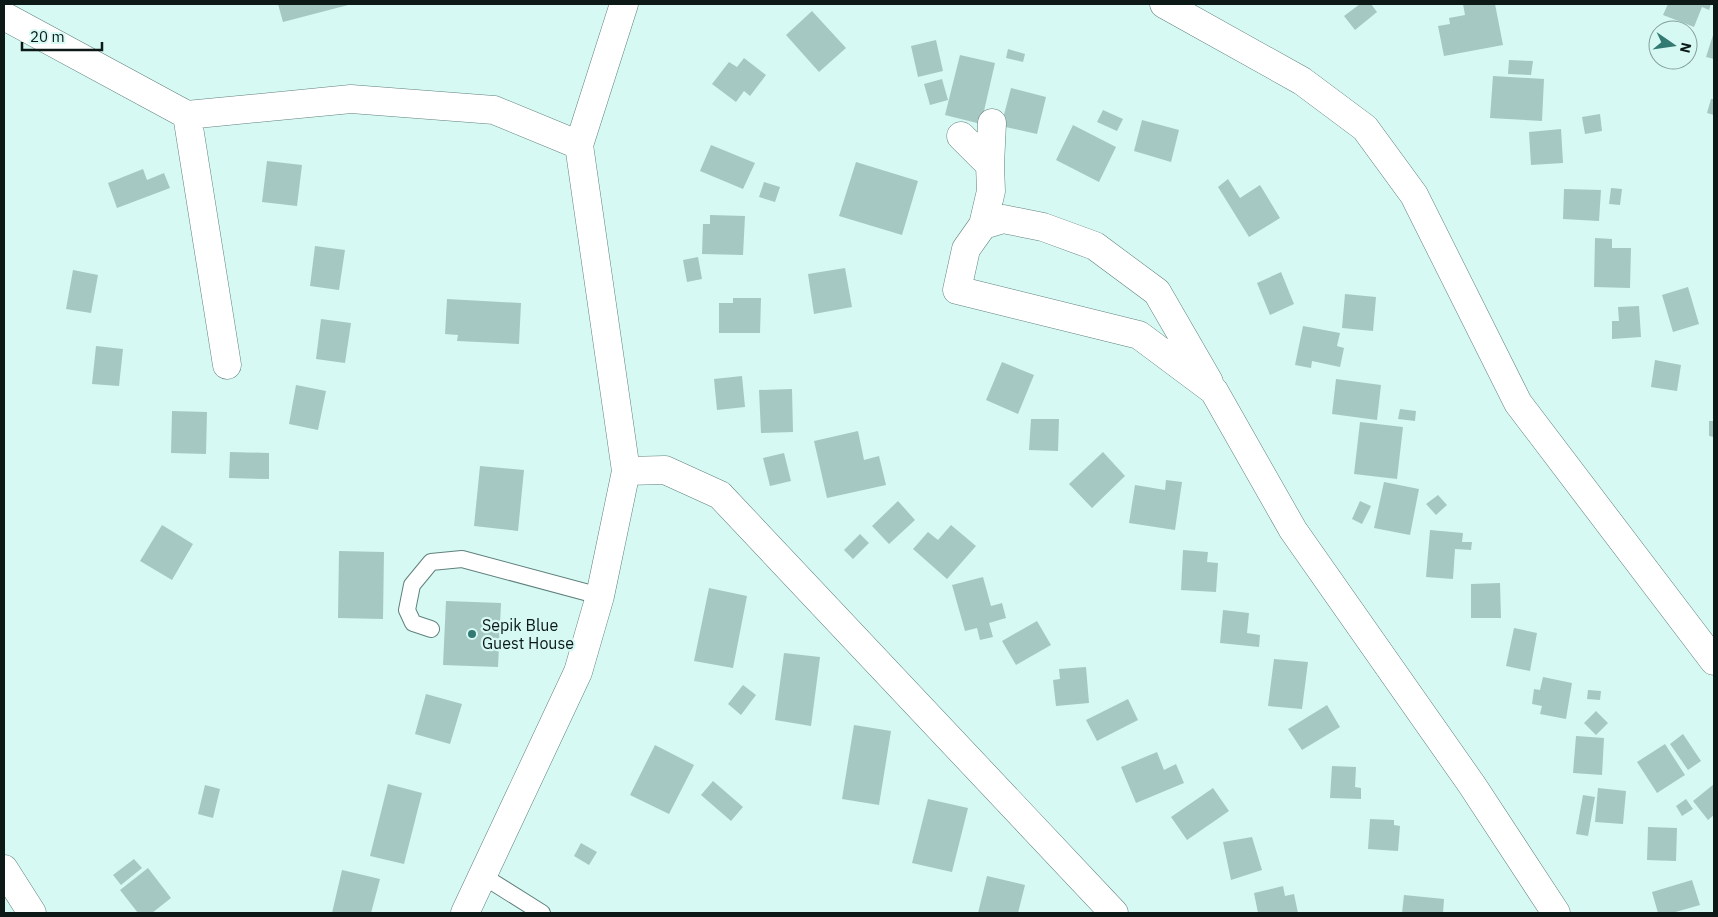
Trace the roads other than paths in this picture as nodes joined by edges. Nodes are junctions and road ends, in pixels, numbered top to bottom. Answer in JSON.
{"nodes":[{"id":1,"x":624,"y":4,"type":"edge"},
{"id":2,"x":1164,"y":4,"type":"edge"},
{"id":3,"x":4,"y":16,"type":"edge"},
{"id":4,"x":187,"y":115,"type":"junction"},
{"id":5,"x":992,"y":122,"type":"dead end"},
{"id":6,"x":962,"y":136,"type":"dead end"},
{"id":7,"x":579,"y":145,"type":"junction"},
{"id":8,"x":990,"y":165,"type":"junction"},
{"id":9,"x":983,"y":225,"type":"junction"},
{"id":10,"x":227,"y":365,"type":"dead end"},
{"id":11,"x":1214,"y":392,"type":"junction"},
{"id":12,"x":626,"y":471,"type":"junction"},
{"id":13,"x":600,"y":596,"type":"junction"},
{"id":14,"x":430,"y":629,"type":"dead end"},
{"id":15,"x":1714,"y":661,"type":"edge"},
{"id":16,"x":4,"y":869,"type":"edge"},
{"id":17,"x":483,"y":876,"type":"junction"},
{"id":18,"x":32,"y":913,"type":"edge"},
{"id":19,"x":465,"y":913,"type":"edge"},
{"id":20,"x":542,"y":913,"type":"edge"},
{"id":21,"x":1114,"y":913,"type":"edge"},
{"id":22,"x":1556,"y":913,"type":"edge"}],
"edges":[{"from":1,"to":7,"type":"street"},
{"from":2,"to":15,"type":"street"},
{"from":3,"to":4,"type":"street"},
{"from":4,"to":7,"type":"street"},
{"from":4,"to":10,"type":"street"},
{"from":5,"to":8,"type":"street"},
{"from":6,"to":8,"type":"street"},
{"from":7,"to":12,"type":"street"},
{"from":8,"to":9,"type":"street"},
{"from":9,"to":11,"type":"street"},
{"from":9,"to":11,"type":"street"},
{"from":11,"to":22,"type":"street"},
{"from":12,"to":13,"type":"street"},
{"from":12,"to":21,"type":"street"},
{"from":13,"to":14,"type":"lane"},
{"from":13,"to":17,"type":"street"},
{"from":16,"to":18,"type":"street"},
{"from":17,"to":19,"type":"street"},
{"from":17,"to":20,"type":"lane"}]}
